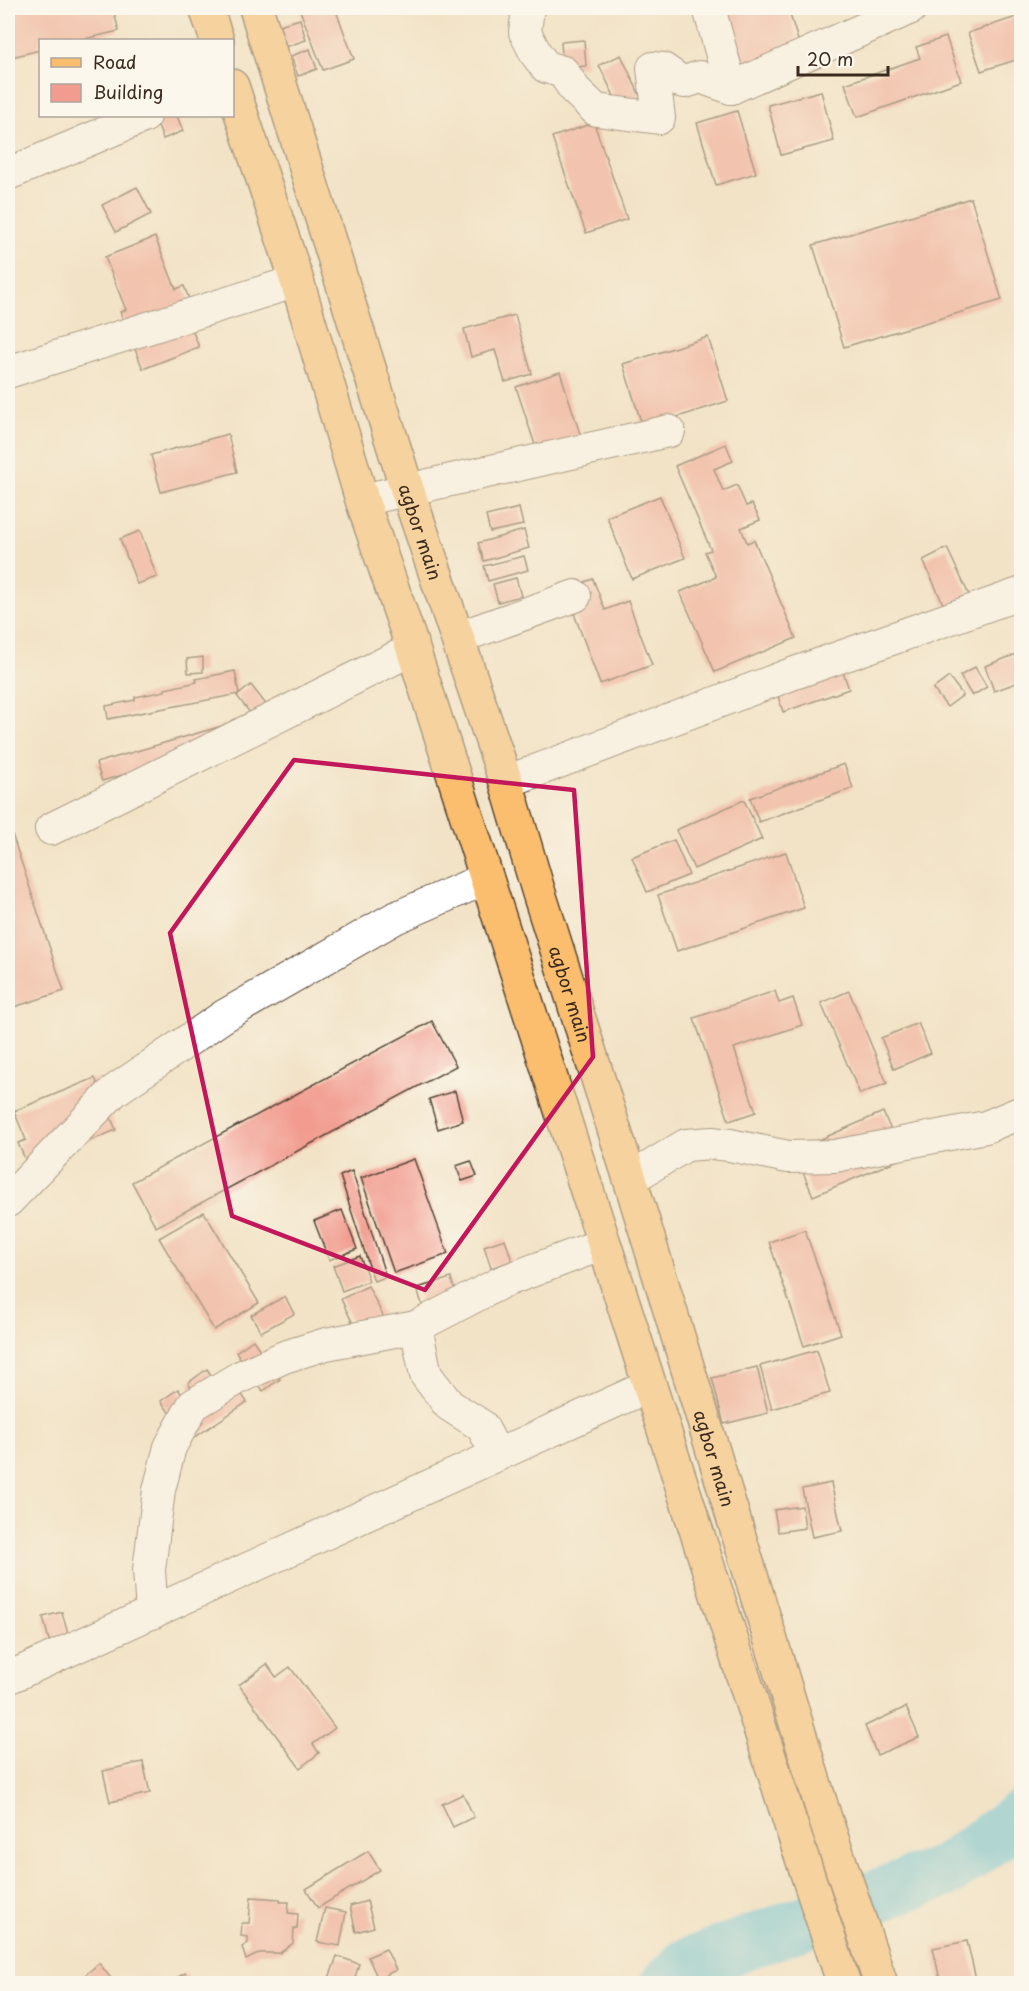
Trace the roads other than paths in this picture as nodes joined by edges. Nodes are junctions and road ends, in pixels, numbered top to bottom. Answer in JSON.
{"nodes":[{"id":1,"x":206,"y":8,"type":"edge"},
{"id":2,"x":256,"y":8,"type":"edge"},
{"id":3,"x":528,"y":8,"type":"edge"},
{"id":4,"x":709,"y":8,"type":"edge"},
{"id":5,"x":911,"y":8,"type":"edge"},
{"id":6,"x":217,"y":39,"type":"edge"},
{"id":7,"x":731,"y":88,"type":"junction"},
{"id":8,"x":234,"y":92,"type":"edge"},
{"id":9,"x":143,"y":117,"type":"edge"},
{"id":10,"x":8,"y":174,"type":"edge"},
{"id":11,"x":297,"y":281,"type":"junction"},
{"id":12,"x":8,"y":372,"type":"edge"},
{"id":13,"x":669,"y":431,"type":"dead end"},
{"id":14,"x":407,"y":489,"type":"junction"},
{"id":15,"x":362,"y":500,"type":"junction"},
{"id":16,"x":1022,"y":593,"type":"edge"},
{"id":17,"x":575,"y":596,"type":"dead end"},
{"id":18,"x":457,"y":638,"type":"junction"},
{"id":19,"x":413,"y":649,"type":"junction"},
{"id":20,"x":506,"y":782,"type":"junction"},
{"id":21,"x":51,"y":829,"type":"dead end"},
{"id":22,"x":487,"y":878,"type":"junction"},
{"id":23,"x":1022,"y":1112,"type":"edge"},
{"id":24,"x":630,"y":1179,"type":"junction"},
{"id":25,"x":8,"y":1201,"type":"edge"},
{"id":26,"x":603,"y":1244,"type":"junction"},
{"id":27,"x":416,"y":1327,"type":"junction"},
{"id":28,"x":649,"y":1386,"type":"junction"},
{"id":29,"x":497,"y":1455,"type":"junction"},
{"id":30,"x":152,"y":1612,"type":"junction"},
{"id":31,"x":8,"y":1678,"type":"edge"},
{"id":32,"x":844,"y":1983,"type":"edge"},
{"id":33,"x":880,"y":1983,"type":"edge"}],
"edges":[{"from":1,"to":6,"type":"main road"},
{"from":2,"to":14,"type":"main road","name":"agbor main"},
{"from":3,"to":7,"type":"street"},
{"from":4,"to":7,"type":"street"},
{"from":5,"to":7,"type":"street"},
{"from":8,"to":11,"type":"main road"},
{"from":9,"to":10,"type":"street"},
{"from":11,"to":12,"type":"street"},
{"from":11,"to":15,"type":"main road"},
{"from":13,"to":14,"type":"street"},
{"from":14,"to":15,"type":"street"},
{"from":14,"to":18,"type":"main road","name":"agbor main"},
{"from":15,"to":19,"type":"main road"},
{"from":16,"to":20,"type":"street"},
{"from":17,"to":18,"type":"street"},
{"from":18,"to":20,"type":"main road","name":"agbor main"},
{"from":19,"to":21,"type":"street"},
{"from":19,"to":22,"type":"main road"},
{"from":20,"to":24,"type":"main road","name":"agbor main"},
{"from":22,"to":25,"type":"street"},
{"from":22,"to":26,"type":"main road"},
{"from":23,"to":24,"type":"street"},
{"from":24,"to":33,"type":"main road","name":"agbor main"},
{"from":26,"to":27,"type":"street"},
{"from":26,"to":28,"type":"main road"},
{"from":27,"to":29,"type":"street"},
{"from":27,"to":30,"type":"street"},
{"from":28,"to":29,"type":"street"},
{"from":28,"to":32,"type":"main road"},
{"from":29,"to":30,"type":"street"},
{"from":30,"to":31,"type":"street"}]}
